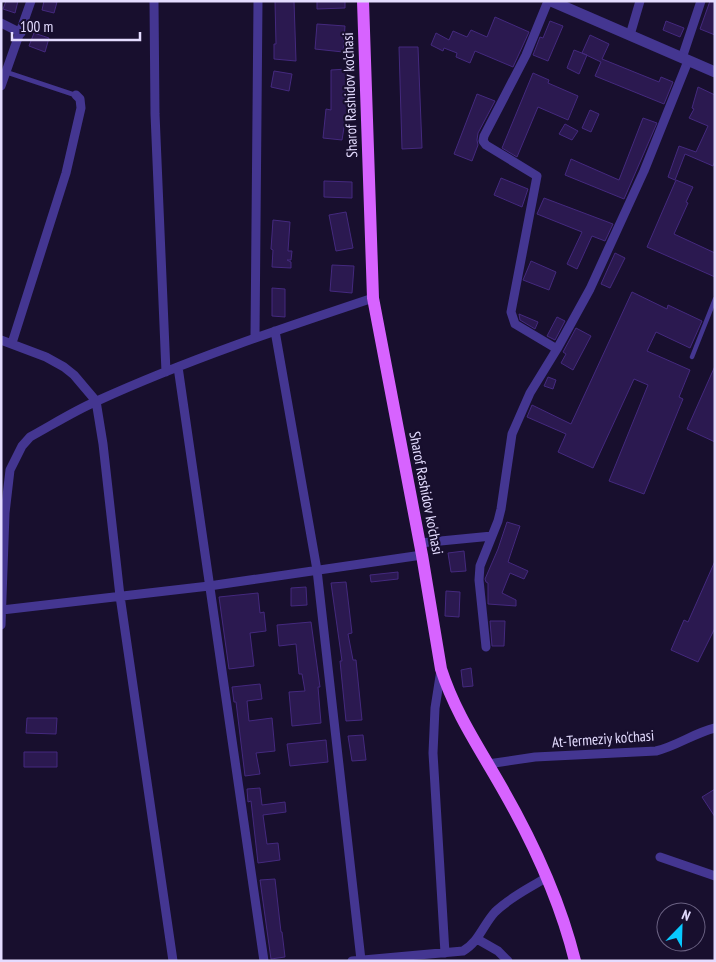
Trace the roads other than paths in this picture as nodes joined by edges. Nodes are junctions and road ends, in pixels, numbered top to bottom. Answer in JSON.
{"nodes":[{"id":1,"x":31,"y":1,"type":"edge"},
{"id":2,"x":154,"y":1,"type":"edge"},
{"id":3,"x":258,"y":1,"type":"edge"},
{"id":4,"x":364,"y":1,"type":"edge"},
{"id":5,"x":549,"y":1,"type":"edge"},
{"id":6,"x":640,"y":1,"type":"edge"},
{"id":7,"x":700,"y":1,"type":"edge"},
{"id":8,"x":1,"y":23,"type":"edge"},
{"id":9,"x":21,"y":33,"type":"junction"},
{"id":10,"x":630,"y":35,"type":"junction"},
{"id":11,"x":685,"y":59,"type":"junction"},
{"id":12,"x":6,"y":72,"type":"junction"},
{"id":13,"x":715,"y":72,"type":"edge"},
{"id":14,"x":1,"y":86,"type":"edge"},
{"id":15,"x":76,"y":96,"type":"joint"},
{"id":16,"x":373,"y":298,"type":"junction"},
{"id":17,"x":715,"y":299,"type":"edge"},
{"id":18,"x":275,"y":331,"type":"junction"},
{"id":19,"x":255,"y":337,"type":"junction"},
{"id":20,"x":1,"y":340,"type":"edge"},
{"id":21,"x":12,"y":343,"type":"junction"},
{"id":22,"x":557,"y":349,"type":"junction"},
{"id":23,"x":692,"y":358,"type":"dead end"},
{"id":24,"x":178,"y":367,"type":"junction"},
{"id":25,"x":166,"y":372,"type":"junction"},
{"id":26,"x":96,"y":401,"type":"junction"},
{"id":27,"x":492,"y":536,"type":"junction"},
{"id":28,"x":421,"y":549,"type":"junction"},
{"id":29,"x":318,"y":570,"type":"junction"},
{"id":30,"x":209,"y":586,"type":"junction"},
{"id":31,"x":120,"y":596,"type":"junction"},
{"id":32,"x":2,"y":610,"type":"edge"},
{"id":33,"x":1,"y":625,"type":"edge"},
{"id":34,"x":486,"y":647,"type":"dead end"},
{"id":35,"x":441,"y":669,"type":"junction"},
{"id":36,"x":715,"y":728,"type":"edge"},
{"id":37,"x":488,"y":764,"type":"junction"},
{"id":38,"x":660,"y":857,"type":"dead end"},
{"id":39,"x":715,"y":876,"type":"edge"},
{"id":40,"x":547,"y":877,"type":"junction"},
{"id":41,"x":477,"y":939,"type":"junction"},
{"id":42,"x":445,"y":953,"type":"junction"},
{"id":43,"x":356,"y":960,"type":"edge"},
{"id":44,"x":173,"y":961,"type":"edge"},
{"id":45,"x":264,"y":961,"type":"edge"},
{"id":46,"x":508,"y":961,"type":"edge"},
{"id":47,"x":575,"y":961,"type":"edge"}],
"edges":[{"from":1,"to":9,"type":"street"},
{"from":2,"to":25,"type":"street"},
{"from":3,"to":19,"type":"street"},
{"from":4,"to":16,"type":"main road","name":"Sharof Rashidov ko'chasi"},
{"from":5,"to":10,"type":"street"},
{"from":5,"to":22,"type":"street"},
{"from":6,"to":10,"type":"street"},
{"from":7,"to":11,"type":"street"},
{"from":8,"to":9,"type":"street"},
{"from":9,"to":12,"type":"street"},
{"from":10,"to":11,"type":"street"},
{"from":11,"to":13,"type":"street"},
{"from":11,"to":22,"type":"street"},
{"from":12,"to":14,"type":"street"},
{"from":12,"to":15,"type":"lane"},
{"from":15,"to":21,"type":"street"},
{"from":16,"to":18,"type":"street"},
{"from":16,"to":28,"type":"main road","name":"Sharof Rashidov ko'chasi"},
{"from":17,"to":23,"type":"lane"},
{"from":18,"to":19,"type":"street"},
{"from":18,"to":29,"type":"street"},
{"from":19,"to":24,"type":"street"},
{"from":20,"to":21,"type":"street"},
{"from":21,"to":26,"type":"street"},
{"from":22,"to":27,"type":"street"},
{"from":24,"to":25,"type":"street"},
{"from":24,"to":30,"type":"street"},
{"from":25,"to":26,"type":"street"},
{"from":26,"to":31,"type":"street"},
{"from":26,"to":32,"type":"street"},
{"from":27,"to":28,"type":"street"},
{"from":27,"to":34,"type":"street"},
{"from":28,"to":29,"type":"street"},
{"from":28,"to":35,"type":"main road","name":"Sharof Rashidov ko'chasi"},
{"from":29,"to":30,"type":"street"},
{"from":29,"to":43,"type":"street"},
{"from":30,"to":31,"type":"street"},
{"from":30,"to":45,"type":"street"},
{"from":31,"to":32,"type":"street"},
{"from":31,"to":44,"type":"street"},
{"from":32,"to":33,"type":"street"},
{"from":35,"to":37,"type":"main road","name":"Sharof Rashidov ko'chasi"},
{"from":35,"to":42,"type":"street"},
{"from":36,"to":37,"type":"street","name":"At-Termeziy ko'chasi"},
{"from":37,"to":40,"type":"main road","name":"Sharof Rashidov ko'chasi"},
{"from":38,"to":39,"type":"street"},
{"from":40,"to":41,"type":"street"},
{"from":40,"to":47,"type":"main road","name":"Sharof Rashidov ko'chasi"},
{"from":41,"to":42,"type":"street"},
{"from":41,"to":46,"type":"street"},
{"from":42,"to":43,"type":"street"}]}
